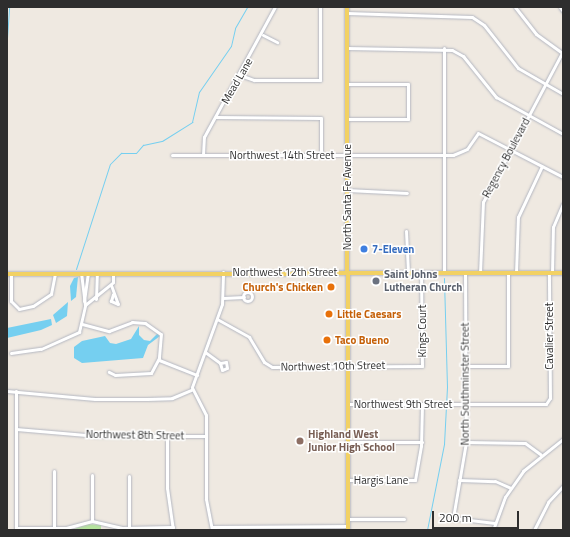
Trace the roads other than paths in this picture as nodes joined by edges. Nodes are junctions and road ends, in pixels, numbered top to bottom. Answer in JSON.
{"nodes":[{"id":1,"x":275,"y":7,"type":"edge"},
{"id":2,"x":320,"y":7,"type":"edge"},
{"id":3,"x":347,"y":7,"type":"edge"},
{"id":4,"x":515,"y":7,"type":"edge"},
{"id":5,"x":560,"y":7,"type":"edge"},
{"id":6,"x":563,"y":11,"type":"edge"},
{"id":7,"x":347,"y":13,"type":"junction"},
{"id":8,"x":263,"y":35,"type":"junction"},
{"id":9,"x":277,"y":42,"type":"dead end"},
{"id":10,"x":347,"y":48,"type":"junction"},
{"id":11,"x":444,"y":48,"type":"junction"},
{"id":12,"x":563,"y":52,"type":"edge"},
{"id":13,"x":240,"y":75,"type":"junction"},
{"id":14,"x":347,"y":84,"type":"junction"},
{"id":15,"x":545,"y":84,"type":"junction"},
{"id":16,"x":563,"y":94,"type":"edge"},
{"id":17,"x":528,"y":115,"type":"junction"},
{"id":18,"x":216,"y":117,"type":"junction"},
{"id":19,"x":347,"y":119,"type":"junction"},
{"id":20,"x":563,"y":134,"type":"edge"},
{"id":21,"x":510,"y":149,"type":"junction"},
{"id":22,"x":172,"y":155,"type":"dead end"},
{"id":23,"x":203,"y":155,"type":"junction"},
{"id":24,"x":320,"y":155,"type":"junction"},
{"id":25,"x":347,"y":155,"type":"junction"},
{"id":26,"x":444,"y":155,"type":"junction"},
{"id":27,"x":542,"y":166,"type":"junction"},
{"id":28,"x":563,"y":177,"type":"edge"},
{"id":29,"x":347,"y":190,"type":"junction"},
{"id":30,"x":407,"y":192,"type":"dead end"},
{"id":31,"x":563,"y":204,"type":"edge"},
{"id":32,"x":406,"y":231,"type":"dead end"},
{"id":33,"x":223,"y":272,"type":"junction"},
{"id":34,"x":347,"y":272,"type":"junction"},
{"id":35,"x":408,"y":272,"type":"junction"},
{"id":36,"x":421,"y":272,"type":"junction"},
{"id":37,"x":81,"y":273,"type":"junction"},
{"id":38,"x":88,"y":273,"type":"junction"},
{"id":39,"x":97,"y":273,"type":"junction"},
{"id":40,"x":113,"y":273,"type":"junction"},
{"id":41,"x":444,"y":273,"type":"junction"},
{"id":42,"x":465,"y":273,"type":"junction"},
{"id":43,"x":480,"y":273,"type":"junction"},
{"id":44,"x":508,"y":273,"type":"junction"},
{"id":45,"x":516,"y":273,"type":"junction"},
{"id":46,"x":550,"y":273,"type":"junction"},
{"id":47,"x":563,"y":273,"type":"edge"},
{"id":48,"x":9,"y":274,"type":"edge"},
{"id":49,"x":54,"y":274,"type":"junction"},
{"id":50,"x":111,"y":285,"type":"junction"},
{"id":51,"x":113,"y":294,"type":"dead end"},
{"id":52,"x":244,"y":297,"type":"dead end"},
{"id":53,"x":223,"y":298,"type":"junction"},
{"id":54,"x":96,"y":299,"type":"junction"},
{"id":55,"x":85,"y":303,"type":"junction"},
{"id":56,"x":217,"y":319,"type":"junction"},
{"id":57,"x":82,"y":324,"type":"junction"},
{"id":58,"x":205,"y":352,"type":"junction"},
{"id":59,"x":11,"y":353,"type":"dead end"},
{"id":60,"x":159,"y":360,"type":"junction"},
{"id":61,"x":220,"y":363,"type":"dead end"},
{"id":62,"x":347,"y":366,"type":"junction"},
{"id":63,"x":422,"y":366,"type":"joint"},
{"id":64,"x":465,"y":366,"type":"junction"},
{"id":65,"x":109,"y":372,"type":"dead end"},
{"id":66,"x":197,"y":375,"type":"junction"},
{"id":67,"x":192,"y":390,"type":"junction"},
{"id":68,"x":7,"y":391,"type":"edge"},
{"id":69,"x":16,"y":391,"type":"junction"},
{"id":70,"x":550,"y":398,"type":"joint"},
{"id":71,"x":348,"y":404,"type":"junction"},
{"id":72,"x":422,"y":404,"type":"junction"},
{"id":73,"x":465,"y":404,"type":"junction"},
{"id":74,"x":16,"y":429,"type":"junction"},
{"id":75,"x":167,"y":436,"type":"junction"},
{"id":76,"x":206,"y":436,"type":"junction"},
{"id":77,"x":563,"y":439,"type":"edge"},
{"id":78,"x":348,"y":442,"type":"junction"},
{"id":79,"x":422,"y":442,"type":"junction"},
{"id":80,"x":466,"y":442,"type":"junction"},
{"id":81,"x":540,"y":454,"type":"junction"},
{"id":82,"x":54,"y":471,"type":"dead end"},
{"id":83,"x":92,"y":475,"type":"dead end"},
{"id":84,"x":129,"y":476,"type":"dead end"},
{"id":85,"x":348,"y":480,"type":"junction"},
{"id":86,"x":459,"y":480,"type":"junction"},
{"id":87,"x":563,"y":486,"type":"edge"},
{"id":88,"x":511,"y":488,"type":"junction"},
{"id":89,"x":348,"y":519,"type":"junction"},
{"id":90,"x":404,"y":519,"type":"dead end"},
{"id":91,"x":92,"y":521,"type":"junction"},
{"id":92,"x":495,"y":523,"type":"junction"},
{"id":93,"x":54,"y":528,"type":"junction"},
{"id":94,"x":129,"y":528,"type":"junction"},
{"id":95,"x":280,"y":528,"type":"edge"},
{"id":96,"x":348,"y":528,"type":"edge"},
{"id":97,"x":16,"y":529,"type":"edge"},
{"id":98,"x":173,"y":529,"type":"edge"},
{"id":99,"x":212,"y":529,"type":"edge"},
{"id":100,"x":493,"y":530,"type":"edge"},
{"id":101,"x":534,"y":530,"type":"edge"}],
"edges":[{"from":1,"to":8,"type":"street","name":"Mead Lane"},
{"from":2,"to":13,"type":"street"},
{"from":3,"to":7,"type":"main road","name":"North Santa Fe Avenue"},
{"from":4,"to":12,"type":"street"},
{"from":5,"to":6,"type":"street"},
{"from":7,"to":10,"type":"main road","name":"North Santa Fe Avenue"},
{"from":7,"to":15,"type":"street"},
{"from":8,"to":9,"type":"street"},
{"from":8,"to":13,"type":"street","name":"Mead Lane"},
{"from":10,"to":11,"type":"street"},
{"from":10,"to":14,"type":"main road","name":"North Santa Fe Avenue"},
{"from":11,"to":17,"type":"street"},
{"from":11,"to":26,"type":"street"},
{"from":12,"to":15,"type":"street","name":"Regency Boulevard"},
{"from":13,"to":18,"type":"street","name":"Mead Lane"},
{"from":14,"to":19,"type":"main road","name":"North Santa Fe Avenue"},
{"from":14,"to":19,"type":"street"},
{"from":15,"to":16,"type":"street"},
{"from":15,"to":17,"type":"street","name":"Regency Boulevard"},
{"from":17,"to":20,"type":"street"},
{"from":17,"to":21,"type":"street","name":"Regency Boulevard"},
{"from":18,"to":23,"type":"street","name":"Mead Lane"},
{"from":18,"to":24,"type":"street"},
{"from":19,"to":25,"type":"main road","name":"North Santa Fe Avenue"},
{"from":21,"to":26,"type":"street","name":"Northwest 14th Street"},
{"from":21,"to":27,"type":"street","name":"Northwest 14th Street"},
{"from":21,"to":43,"type":"street","name":"Regency Boulevard"},
{"from":22,"to":23,"type":"street","name":"Northwest 14th Street"},
{"from":23,"to":24,"type":"street","name":"Northwest 14th Street"},
{"from":24,"to":25,"type":"street","name":"Northwest 14th Street"},
{"from":25,"to":26,"type":"street","name":"Northwest 14th Street"},
{"from":25,"to":29,"type":"main road","name":"North Santa Fe Avenue"},
{"from":26,"to":41,"type":"street"},
{"from":27,"to":28,"type":"street","name":"Northwest 14th Street"},
{"from":27,"to":45,"type":"street"},
{"from":29,"to":30,"type":"street"},
{"from":29,"to":34,"type":"main road","name":"North Santa Fe Avenue"},
{"from":31,"to":46,"type":"street","name":"Cavalier Street"},
{"from":32,"to":35,"type":"street"},
{"from":33,"to":34,"type":"main road","name":"Northwest 12th Street"},
{"from":33,"to":40,"type":"main road","name":"Northwest 12th Street"},
{"from":33,"to":53,"type":"street"},
{"from":34,"to":35,"type":"main road","name":"Northwest 12th Street"},
{"from":34,"to":62,"type":"main road","name":"North Santa Fe Avenue"},
{"from":35,"to":36,"type":"main road","name":"Northwest 12th Street"},
{"from":36,"to":41,"type":"main road","name":"Northwest 12th Street"},
{"from":36,"to":63,"type":"street","name":"Kings Court"},
{"from":37,"to":38,"type":"main road","name":"Northwest 12th Street"},
{"from":37,"to":49,"type":"main road","name":"Northwest 12th Street"},
{"from":37,"to":55,"type":"street"},
{"from":38,"to":39,"type":"main road","name":"Northwest 12th Street"},
{"from":38,"to":55,"type":"street"},
{"from":39,"to":40,"type":"main road","name":"Northwest 12th Street"},
{"from":39,"to":54,"type":"street"},
{"from":40,"to":50,"type":"street"},
{"from":41,"to":42,"type":"main road","name":"Northwest 12th Street"},
{"from":42,"to":43,"type":"main road","name":"Northwest 12th Street"},
{"from":42,"to":64,"type":"street","name":"North Southminster Street"},
{"from":43,"to":44,"type":"main road","name":"Northwest 12th Street"},
{"from":44,"to":45,"type":"main road","name":"Northwest 12th Street"},
{"from":44,"to":64,"type":"street"},
{"from":45,"to":46,"type":"main road","name":"Northwest 12th Street"},
{"from":46,"to":47,"type":"main road","name":"Northwest 12th Street"},
{"from":46,"to":70,"type":"street","name":"Cavalier Street"},
{"from":48,"to":49,"type":"main road","name":"Northwest 12th Street"},
{"from":48,"to":49,"type":"street"},
{"from":50,"to":51,"type":"street"},
{"from":50,"to":54,"type":"street"},
{"from":52,"to":53,"type":"street"},
{"from":53,"to":56,"type":"street"},
{"from":54,"to":55,"type":"street"},
{"from":55,"to":57,"type":"street"},
{"from":56,"to":58,"type":"street"},
{"from":56,"to":62,"type":"street","name":"Northwest 10th Street"},
{"from":57,"to":59,"type":"street"},
{"from":57,"to":60,"type":"street"},
{"from":58,"to":61,"type":"street"},
{"from":58,"to":66,"type":"street"},
{"from":60,"to":65,"type":"street"},
{"from":60,"to":66,"type":"street"},
{"from":62,"to":63,"type":"street","name":"Northwest 10th Street"},
{"from":62,"to":71,"type":"main road","name":"North Santa Fe Avenue"},
{"from":64,"to":73,"type":"street","name":"North Southminster Street"},
{"from":66,"to":67,"type":"street"},
{"from":67,"to":69,"type":"street"},
{"from":67,"to":76,"type":"street"},
{"from":68,"to":69,"type":"street"},
{"from":69,"to":74,"type":"street"},
{"from":70,"to":73,"type":"street","name":"Northwest 9th Street"},
{"from":71,"to":72,"type":"street","name":"Northwest 9th Street"},
{"from":71,"to":78,"type":"main road","name":"North Santa Fe Avenue"},
{"from":72,"to":73,"type":"street","name":"Northwest 9th Street"},
{"from":72,"to":79,"type":"street"},
{"from":73,"to":80,"type":"street","name":"North Southminster Street"},
{"from":74,"to":75,"type":"street","name":"Northwest 8th Street"},
{"from":74,"to":97,"type":"street"},
{"from":75,"to":76,"type":"street","name":"Northwest 8th Street"},
{"from":75,"to":98,"type":"street"},
{"from":76,"to":99,"type":"street"},
{"from":77,"to":81,"type":"street"},
{"from":78,"to":79,"type":"street"},
{"from":78,"to":85,"type":"main road","name":"North Santa Fe Avenue"},
{"from":79,"to":85,"type":"street","name":"Hargis Lane"},
{"from":80,"to":81,"type":"street"},
{"from":80,"to":86,"type":"street","name":"North Southminster Street"},
{"from":81,"to":88,"type":"street"},
{"from":82,"to":93,"type":"street"},
{"from":83,"to":91,"type":"street"},
{"from":84,"to":94,"type":"street"},
{"from":85,"to":89,"type":"main road","name":"North Santa Fe Avenue"},
{"from":86,"to":88,"type":"street"},
{"from":86,"to":92,"type":"street","name":"North Southminster Street"},
{"from":87,"to":101,"type":"street"},
{"from":88,"to":92,"type":"street"},
{"from":89,"to":90,"type":"street"},
{"from":89,"to":96,"type":"main road","name":"North Santa Fe Avenue"},
{"from":91,"to":93,"type":"street"},
{"from":91,"to":94,"type":"street"},
{"from":92,"to":100,"type":"street"},
{"from":93,"to":97,"type":"street"},
{"from":94,"to":98,"type":"street"},
{"from":95,"to":96,"type":"street"},
{"from":95,"to":99,"type":"street"}]}
